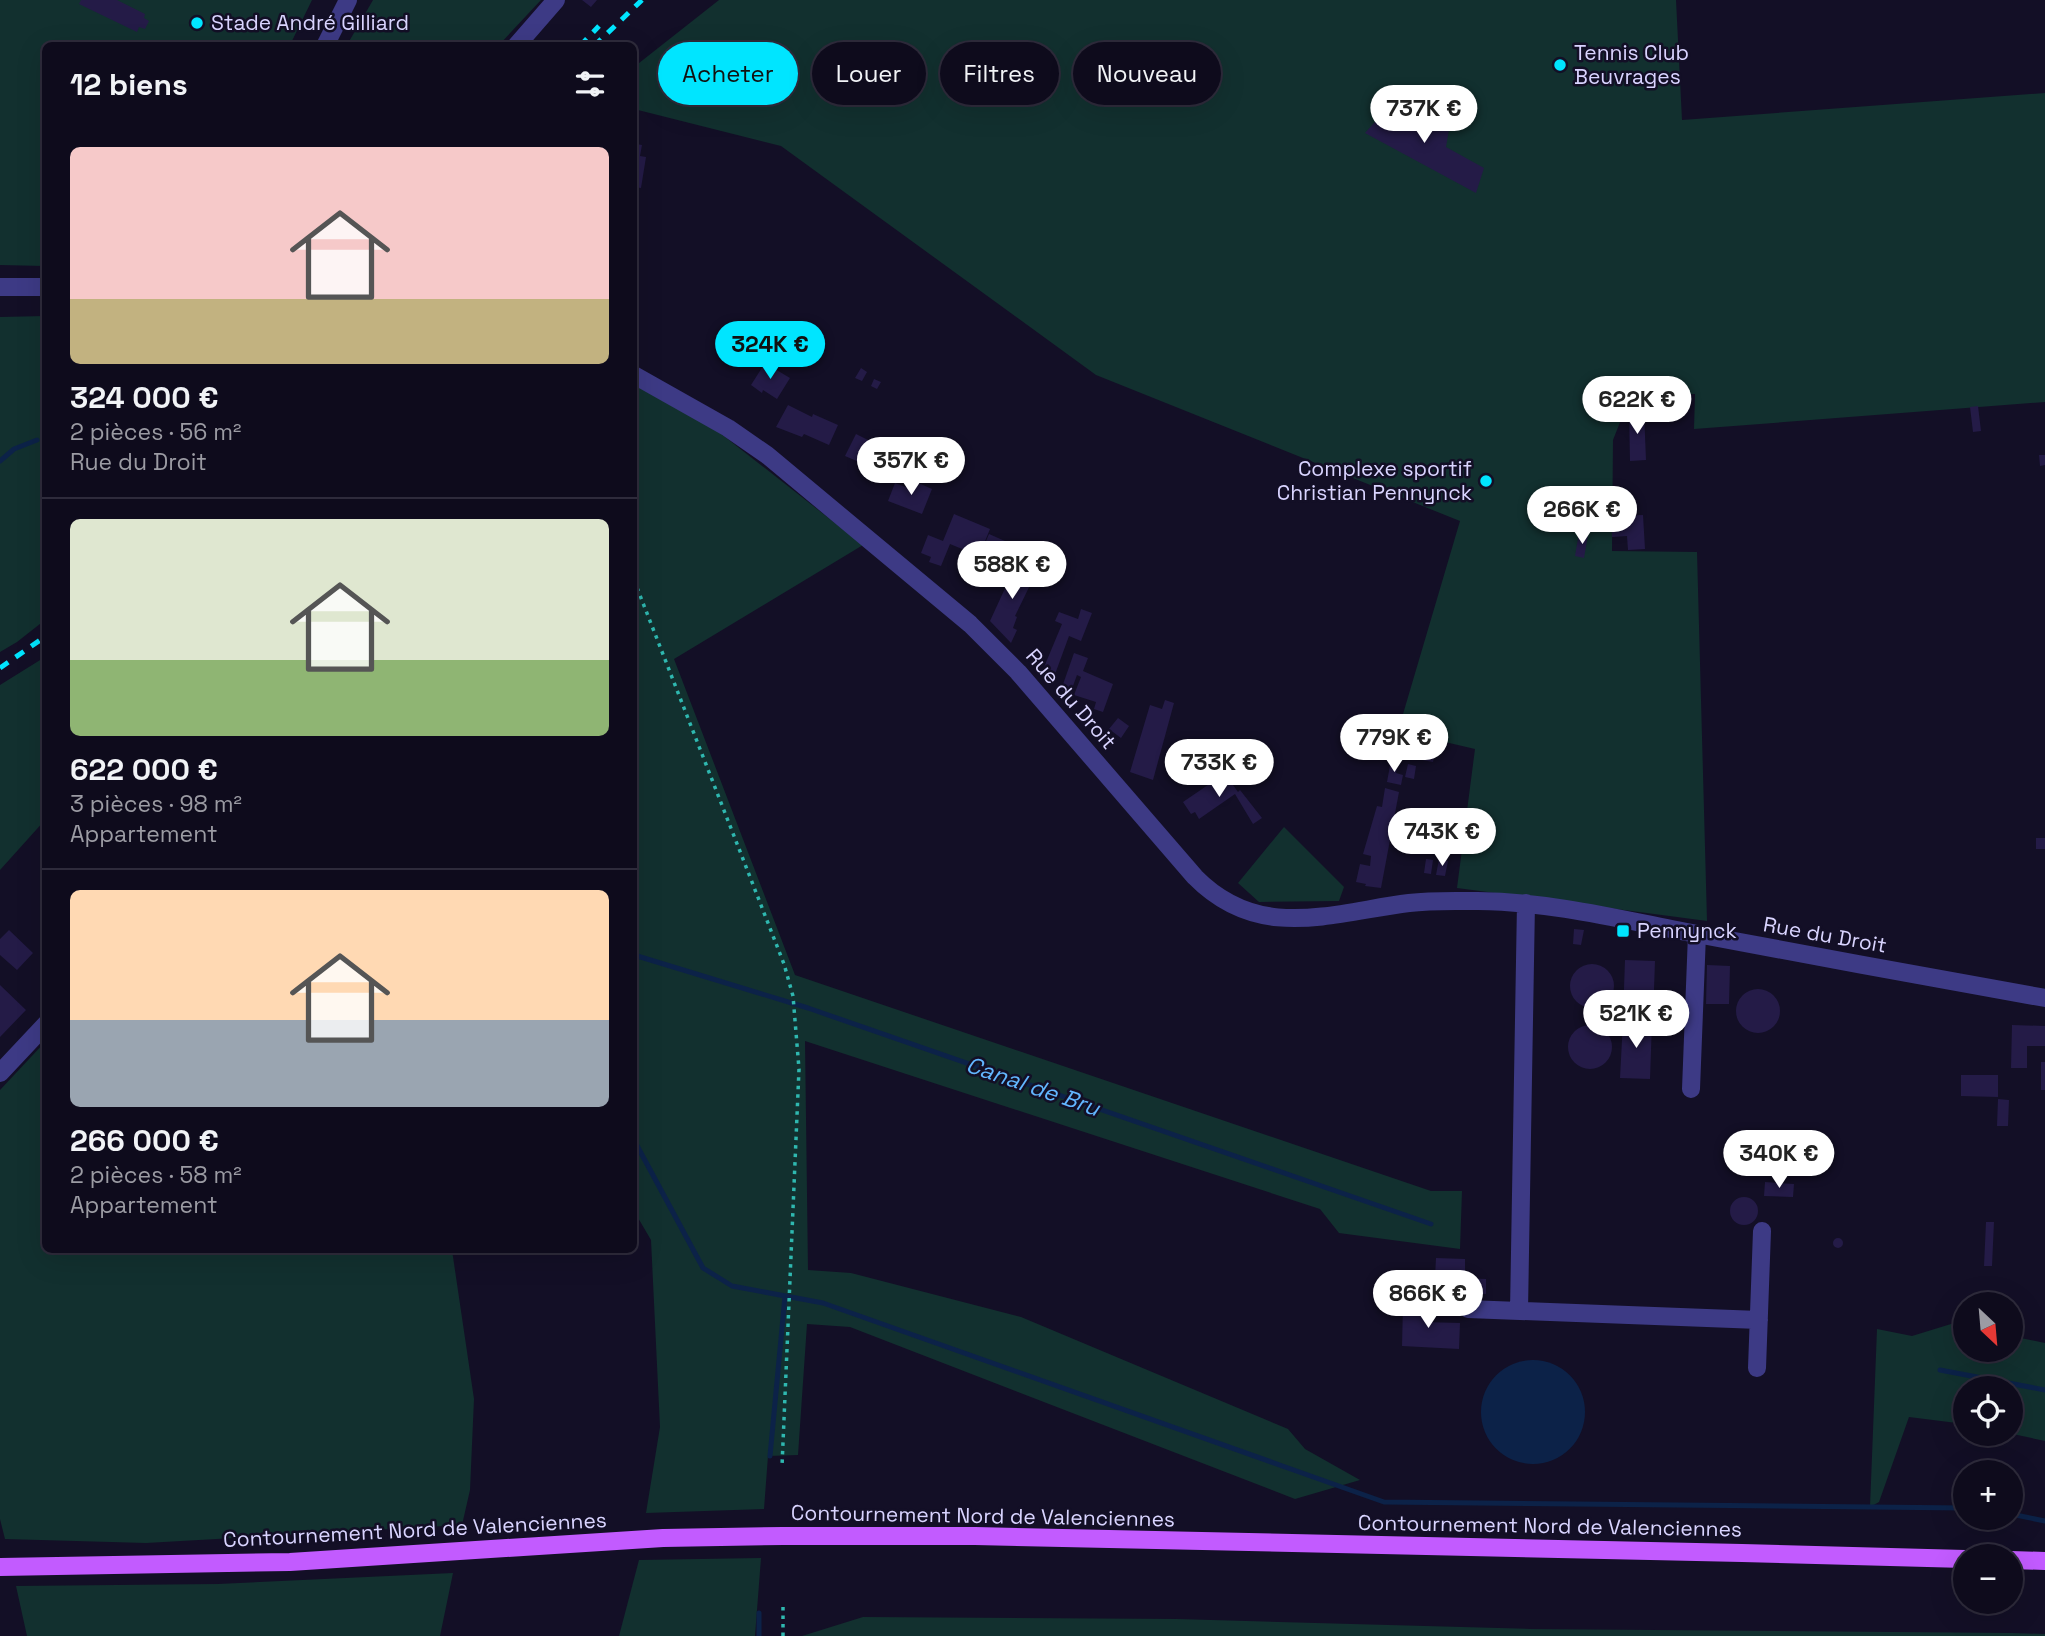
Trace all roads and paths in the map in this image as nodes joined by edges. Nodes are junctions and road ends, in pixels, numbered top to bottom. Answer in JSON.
{"nodes":[{"id":1,"x":348,"y":0,"type":"edge"},
{"id":2,"x":556,"y":0,"type":"edge"},
{"id":3,"x":327,"y":42,"type":"edge"},
{"id":4,"x":519,"y":42,"type":"edge"},
{"id":5,"x":0,"y":287,"type":"edge"},
{"id":6,"x":42,"y":288,"type":"edge"},
{"id":7,"x":637,"y":377,"type":"edge"},
{"id":8,"x":637,"y":588,"type":"edge"},
{"id":9,"x":1526,"y":904,"type":"junction"},
{"id":10,"x":1698,"y":934,"type":"junction"},
{"id":11,"x":2045,"y":998,"type":"edge"},
{"id":12,"x":42,"y":1028,"type":"edge"},
{"id":13,"x":0,"y":1073,"type":"edge"},
{"id":14,"x":1691,"y":1089,"type":"dead end"},
{"id":15,"x":1762,"y":1231,"type":"dead end"},
{"id":16,"x":1468,"y":1309,"type":"dead end"},
{"id":17,"x":1519,"y":1311,"type":"junction"},
{"id":18,"x":1759,"y":1320,"type":"junction"},
{"id":19,"x":1757,"y":1368,"type":"dead end"},
{"id":20,"x":782,"y":1466,"type":"dead end"},
{"id":21,"x":1953,"y":1559,"type":"edge"},
{"id":22,"x":2023,"y":1560,"type":"edge"},
{"id":23,"x":2045,"y":1561,"type":"edge"},
{"id":24,"x":0,"y":1567,"type":"edge"},
{"id":25,"x":783,"y":1603,"type":"dead end"},
{"id":26,"x":783,"y":1636,"type":"edge"}],
"edges":[{"from":1,"to":3,"type":"street"},
{"from":2,"to":4,"type":"street"},
{"from":5,"to":6,"type":"street"},
{"from":7,"to":9,"type":"street","name":"Rue du Droit"},
{"from":8,"to":20,"type":"path"},
{"from":9,"to":10,"type":"street","name":"Rue du Droit"},
{"from":9,"to":17,"type":"street"},
{"from":10,"to":11,"type":"street","name":"Rue du Droit"},
{"from":10,"to":14,"type":"street"},
{"from":12,"to":13,"type":"street"},
{"from":15,"to":18,"type":"street"},
{"from":16,"to":17,"type":"street"},
{"from":17,"to":18,"type":"street"},
{"from":18,"to":19,"type":"street"},
{"from":21,"to":24,"type":"main road","name":"Contournement Nord de Valenciennes"},
{"from":22,"to":23,"type":"main road"},
{"from":25,"to":26,"type":"path"}]}
